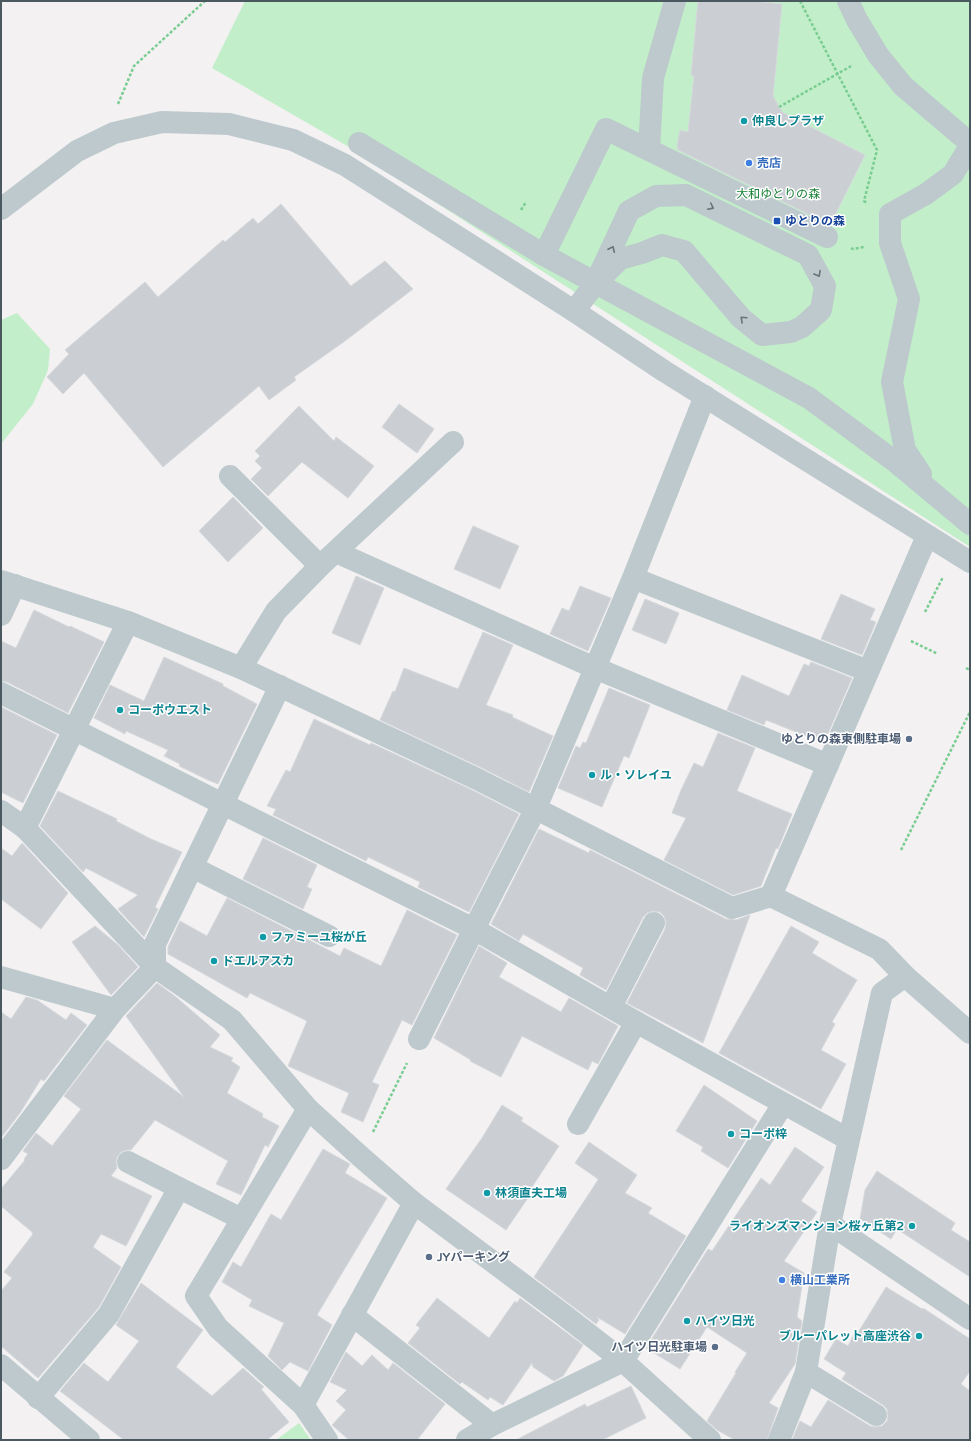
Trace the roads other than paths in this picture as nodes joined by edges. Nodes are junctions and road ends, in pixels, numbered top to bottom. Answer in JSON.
{"nodes":[{"id":1,"x":675,"y":1,"type":"edge"},
{"id":2,"x":848,"y":1,"type":"edge"},
{"id":3,"x":360,"y":143,"type":"dead end"},
{"id":4,"x":970,"y":144,"type":"edge"},
{"id":5,"x":649,"y":150,"type":"junction"},
{"id":6,"x":1,"y":209,"type":"edge"},
{"id":7,"x":827,"y":237,"type":"road end"},
{"id":8,"x":544,"y":255,"type":"junction"},
{"id":9,"x":596,"y":284,"type":"junction"},
{"id":10,"x":574,"y":311,"type":"junction"},
{"id":11,"x":705,"y":396,"type":"junction"},
{"id":12,"x":453,"y":442,"type":"dead end"},
{"id":13,"x":230,"y":476,"type":"dead end"},
{"id":14,"x":935,"y":495,"type":"junction"},
{"id":15,"x":970,"y":524,"type":"edge"},
{"id":16,"x":927,"y":536,"type":"junction"},
{"id":17,"x":336,"y":552,"type":"junction"},
{"id":18,"x":970,"y":562,"type":"edge"},
{"id":19,"x":320,"y":566,"type":"junction"},
{"id":20,"x":633,"y":578,"type":"junction"},
{"id":21,"x":8,"y":583,"type":"edge"},
{"id":22,"x":1,"y":615,"type":"edge"},
{"id":23,"x":128,"y":622,"type":"junction"},
{"id":24,"x":241,"y":668,"type":"junction"},
{"id":25,"x":595,"y":668,"type":"junction"},
{"id":26,"x":868,"y":671,"type":"junction"},
{"id":27,"x":280,"y":686,"type":"junction"},
{"id":28,"x":1,"y":693,"type":"edge"},
{"id":29,"x":74,"y":730,"type":"junction"},
{"id":30,"x":828,"y":765,"type":"junction"},
{"id":31,"x":223,"y":804,"type":"junction"},
{"id":32,"x":536,"y":808,"type":"junction"},
{"id":33,"x":1,"y":811,"type":"edge"},
{"id":34,"x":25,"y":828,"type":"junction"},
{"id":35,"x":192,"y":867,"type":"junction"},
{"id":36,"x":771,"y":896,"type":"junction"},
{"id":37,"x":654,"y":923,"type":"dead end"},
{"id":38,"x":474,"y":929,"type":"junction"},
{"id":39,"x":329,"y":936,"type":"dead end"},
{"id":40,"x":155,"y":967,"type":"junction"},
{"id":41,"x":905,"y":976,"type":"junction"},
{"id":42,"x":1,"y":977,"type":"edge"},
{"id":43,"x":611,"y":1007,"type":"junction"},
{"id":44,"x":115,"y":1009,"type":"junction"},
{"id":45,"x":636,"y":1022,"type":"junction"},
{"id":46,"x":970,"y":1033,"type":"edge"},
{"id":47,"x":419,"y":1039,"type":"road end"},
{"id":48,"x":783,"y":1104,"type":"junction"},
{"id":49,"x":308,"y":1109,"type":"junction"},
{"id":50,"x":578,"y":1124,"type":"dead end"},
{"id":51,"x":848,"y":1139,"type":"junction"},
{"id":52,"x":1,"y":1159,"type":"edge"},
{"id":53,"x":128,"y":1162,"type":"dead end"},
{"id":54,"x":178,"y":1188,"type":"junction"},
{"id":55,"x":414,"y":1203,"type":"junction"},
{"id":56,"x":242,"y":1219,"type":"junction"},
{"id":57,"x":830,"y":1224,"type":"junction"},
{"id":58,"x":352,"y":1315,"type":"junction"},
{"id":59,"x":970,"y":1320,"type":"edge"},
{"id":60,"x":623,"y":1361,"type":"junction"},
{"id":61,"x":1,"y":1365,"type":"edge"},
{"id":62,"x":806,"y":1372,"type":"junction"},
{"id":63,"x":38,"y":1398,"type":"junction"},
{"id":64,"x":303,"y":1405,"type":"junction"},
{"id":65,"x":876,"y":1415,"type":"dead end"},
{"id":66,"x":492,"y":1425,"type":"junction"},
{"id":67,"x":89,"y":1440,"type":"edge"},
{"id":68,"x":327,"y":1440,"type":"edge"},
{"id":69,"x":467,"y":1440,"type":"edge"},
{"id":70,"x":710,"y":1440,"type":"edge"},
{"id":71,"x":779,"y":1440,"type":"edge"}],
"edges":[{"from":1,"to":5,"type":"street"},
{"from":2,"to":4,"type":"street"},
{"from":3,"to":8,"type":"street"},
{"from":4,"to":14,"type":"street"},
{"from":5,"to":7,"type":"street"},
{"from":5,"to":8,"type":"street"},
{"from":6,"to":10,"type":"street"},
{"from":8,"to":9,"type":"street"},
{"from":9,"to":9,"type":"street","one_way":true},
{"from":9,"to":10,"type":"street"},
{"from":9,"to":14,"type":"street"},
{"from":10,"to":11,"type":"street"},
{"from":11,"to":16,"type":"street"},
{"from":11,"to":20,"type":"street"},
{"from":12,"to":17,"type":"street"},
{"from":13,"to":19,"type":"street"},
{"from":14,"to":15,"type":"street"},
{"from":16,"to":18,"type":"street"},
{"from":16,"to":26,"type":"street"},
{"from":17,"to":19,"type":"street"},
{"from":17,"to":25,"type":"street"},
{"from":19,"to":24,"type":"street"},
{"from":20,"to":25,"type":"street"},
{"from":20,"to":26,"type":"street"},
{"from":21,"to":22,"type":"street"},
{"from":21,"to":23,"type":"street"},
{"from":23,"to":24,"type":"street"},
{"from":23,"to":29,"type":"street"},
{"from":24,"to":27,"type":"street"},
{"from":25,"to":30,"type":"street"},
{"from":25,"to":32,"type":"street"},
{"from":26,"to":30,"type":"street"},
{"from":27,"to":31,"type":"street"},
{"from":27,"to":32,"type":"street"},
{"from":28,"to":29,"type":"street"},
{"from":29,"to":31,"type":"street"},
{"from":29,"to":34,"type":"street"},
{"from":30,"to":36,"type":"street"},
{"from":31,"to":35,"type":"street"},
{"from":31,"to":38,"type":"street"},
{"from":32,"to":36,"type":"street"},
{"from":32,"to":38,"type":"street"},
{"from":33,"to":34,"type":"street"},
{"from":34,"to":40,"type":"street"},
{"from":35,"to":39,"type":"street"},
{"from":35,"to":40,"type":"street"},
{"from":36,"to":41,"type":"street"},
{"from":37,"to":43,"type":"street"},
{"from":38,"to":43,"type":"street"},
{"from":38,"to":47,"type":"street"},
{"from":40,"to":44,"type":"street"},
{"from":40,"to":49,"type":"street"},
{"from":41,"to":46,"type":"street"},
{"from":41,"to":51,"type":"street"},
{"from":42,"to":44,"type":"street"},
{"from":43,"to":45,"type":"street"},
{"from":44,"to":52,"type":"street"},
{"from":45,"to":48,"type":"street"},
{"from":45,"to":50,"type":"street"},
{"from":48,"to":51,"type":"street"},
{"from":48,"to":60,"type":"street"},
{"from":49,"to":55,"type":"street"},
{"from":49,"to":56,"type":"street"},
{"from":51,"to":57,"type":"street"},
{"from":53,"to":54,"type":"street"},
{"from":54,"to":56,"type":"street"},
{"from":54,"to":63,"type":"street"},
{"from":55,"to":58,"type":"street"},
{"from":55,"to":60,"type":"street"},
{"from":56,"to":64,"type":"street"},
{"from":57,"to":59,"type":"street"},
{"from":57,"to":62,"type":"street"},
{"from":58,"to":64,"type":"street"},
{"from":58,"to":66,"type":"street"},
{"from":60,"to":66,"type":"street"},
{"from":60,"to":70,"type":"street"},
{"from":61,"to":63,"type":"street"},
{"from":62,"to":65,"type":"street"},
{"from":62,"to":71,"type":"street"},
{"from":63,"to":67,"type":"street"},
{"from":64,"to":68,"type":"street"},
{"from":66,"to":69,"type":"street"}]}
